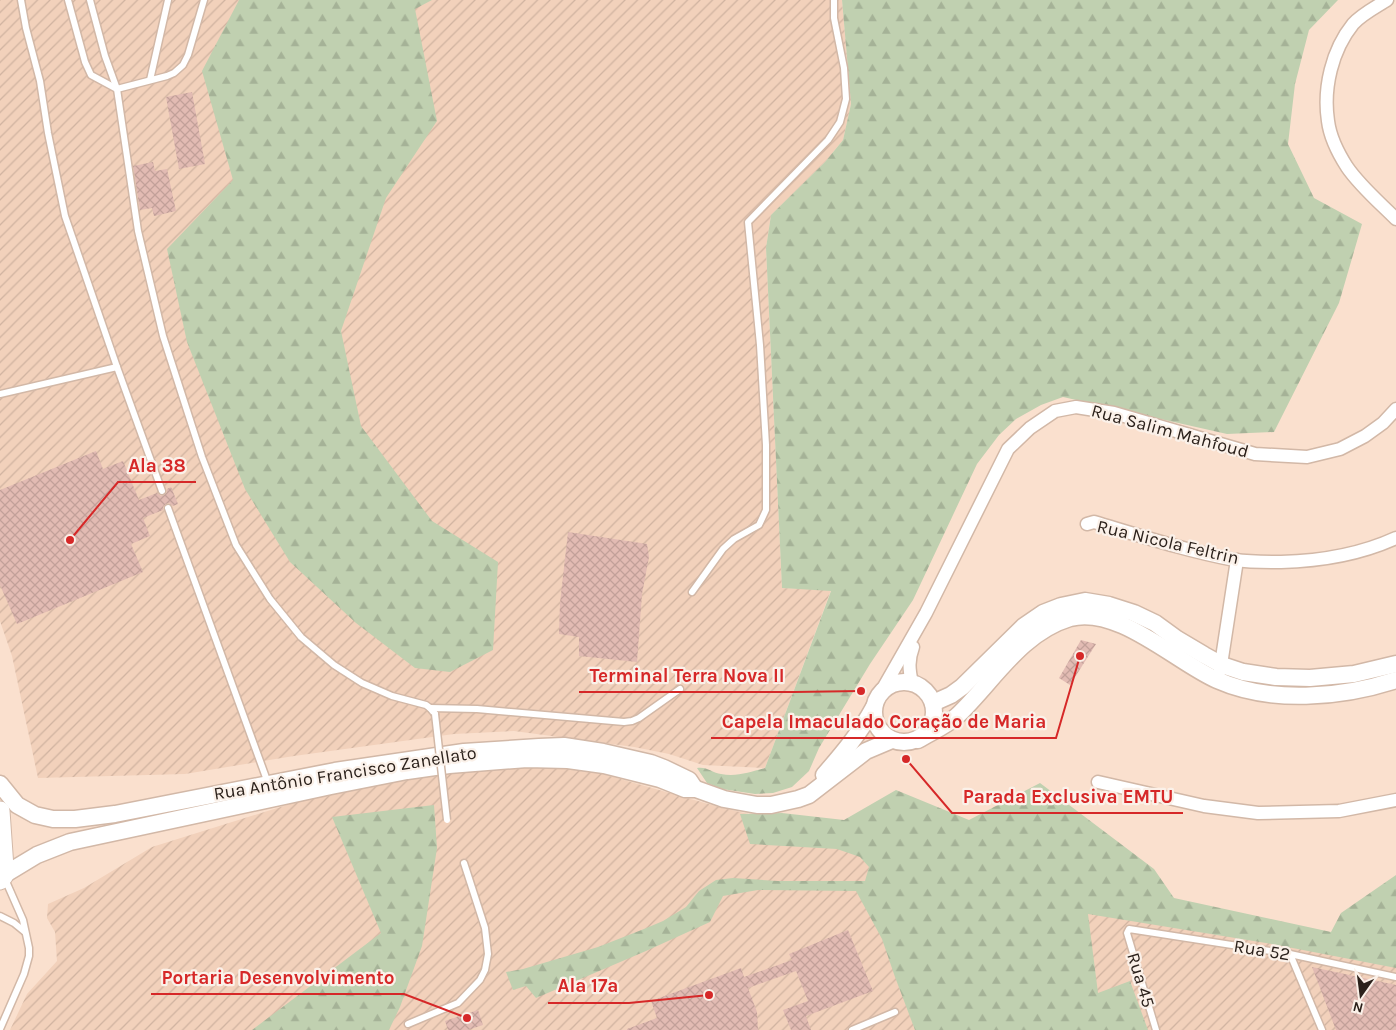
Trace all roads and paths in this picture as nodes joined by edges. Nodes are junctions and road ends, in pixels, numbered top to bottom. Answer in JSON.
{"nodes":[{"id":1,"x":21,"y":0,"type":"edge"},
{"id":2,"x":68,"y":0,"type":"edge"},
{"id":3,"x":90,"y":0,"type":"edge"},
{"id":4,"x":168,"y":0,"type":"edge"},
{"id":5,"x":204,"y":0,"type":"edge"},
{"id":6,"x":834,"y":0,"type":"edge"},
{"id":7,"x":1387,"y":0,"type":"edge"},
{"id":8,"x":150,"y":80,"type":"junction"},
{"id":9,"x":117,"y":89,"type":"junction"},
{"id":10,"x":1396,"y":219,"type":"edge"},
{"id":11,"x":117,"y":367,"type":"junction"},
{"id":12,"x":0,"y":394,"type":"edge"},
{"id":13,"x":1396,"y":409,"type":"edge"},
{"id":14,"x":162,"y":491,"type":"dead end"},
{"id":15,"x":168,"y":508,"type":"dead end"},
{"id":16,"x":1087,"y":524,"type":"dead end"},
{"id":17,"x":1396,"y":538,"type":"edge"},
{"id":18,"x":1237,"y":560,"type":"junction"},
{"id":19,"x":692,"y":592,"type":"dead end"},
{"id":20,"x":926,"y":613,"type":"junction"},
{"id":21,"x":1396,"y":664,"type":"edge"},
{"id":22,"x":1220,"y":673,"type":"junction"},
{"id":23,"x":1396,"y":680,"type":"edge"},
{"id":24,"x":912,"y":683,"type":"junction"},
{"id":25,"x":680,"y":689,"type":"dead end"},
{"id":26,"x":878,"y":699,"type":"junction"},
{"id":27,"x":933,"y":703,"type":"junction"},
{"id":28,"x":430,"y":708,"type":"junction"},
{"id":29,"x":892,"y":740,"type":"junction"},
{"id":30,"x":918,"y":740,"type":"junction"},
{"id":31,"x":1098,"y":782,"type":"dead end"},
{"id":32,"x":0,"y":784,"type":"edge"},
{"id":33,"x":270,"y":791,"type":"junction"},
{"id":34,"x":809,"y":795,"type":"junction"},
{"id":35,"x":1396,"y":800,"type":"edge"},
{"id":36,"x":0,"y":811,"type":"edge"},
{"id":37,"x":448,"y":820,"type":"dead end"},
{"id":38,"x":464,"y":863,"type":"dead end"},
{"id":39,"x":2,"y":878,"type":"edge"},
{"id":40,"x":0,"y":916,"type":"edge"},
{"id":41,"x":1128,"y":930,"type":"joint"},
{"id":42,"x":25,"y":932,"type":"junction"},
{"id":43,"x":1290,"y":954,"type":"junction"},
{"id":44,"x":1396,"y":977,"type":"edge"},
{"id":45,"x":895,"y":1012,"type":"dead end"},
{"id":46,"x":408,"y":1024,"type":"dead end"},
{"id":47,"x":0,"y":1029,"type":"edge"},
{"id":48,"x":852,"y":1030,"type":"edge"},
{"id":49,"x":1156,"y":1030,"type":"edge"},
{"id":50,"x":1322,"y":1030,"type":"edge"}],
"edges":[{"from":1,"to":11,"type":"lane"},
{"from":2,"to":9,"type":"lane"},
{"from":3,"to":9,"type":"lane"},
{"from":4,"to":8,"type":"lane"},
{"from":5,"to":8,"type":"lane"},
{"from":6,"to":19,"type":"lane"},
{"from":7,"to":10,"type":"street"},
{"from":8,"to":9,"type":"lane"},
{"from":9,"to":28,"type":"lane"},
{"from":11,"to":12,"type":"lane"},
{"from":11,"to":14,"type":"lane"},
{"from":13,"to":20,"type":"street","name":"Rua Salim Mahfoud"},
{"from":15,"to":33,"type":"lane"},
{"from":16,"to":18,"type":"street","name":"Rua Nicola Feltrin"},
{"from":17,"to":18,"type":"street","name":"Rua Nicola Feltrin"},
{"from":18,"to":22,"type":"street"},
{"from":20,"to":24,"type":"street","name":"Rua Salim Mahfoud"},
{"from":20,"to":26,"type":"street","name":"Rua Salim Mahfoud"},
{"from":21,"to":22,"type":"street"},
{"from":22,"to":23,"type":"street"},
{"from":22,"to":27,"type":"street"},
{"from":22,"to":30,"type":"street"},
{"from":24,"to":26,"type":"street"},
{"from":24,"to":27,"type":"street"},
{"from":25,"to":28,"type":"lane"},
{"from":26,"to":29,"type":"street"},
{"from":26,"to":34,"type":"street"},
{"from":27,"to":30,"type":"street"},
{"from":28,"to":37,"type":"lane","bridge":true},
{"from":29,"to":30,"type":"street"},
{"from":29,"to":34,"type":"street","name":"Rua Antônio Francisco Zanellato"},
{"from":31,"to":35,"type":"street"},
{"from":32,"to":33,"type":"street","name":"Rua Antônio Francisco Zanellato"},
{"from":33,"to":34,"type":"street","name":"Rua Antônio Francisco Zanellato"},
{"from":33,"to":39,"type":"street","name":"Rua Antônio Francisco Zanellato"},
{"from":36,"to":39,"type":"main road"},
{"from":38,"to":46,"type":"lane"},
{"from":39,"to":42,"type":"lane"},
{"from":40,"to":42,"type":"lane"},
{"from":41,"to":43,"type":"lane","name":"Rua 52"},
{"from":41,"to":49,"type":"lane","name":"Rua 45"},
{"from":42,"to":47,"type":"lane"},
{"from":43,"to":44,"type":"lane","name":"Rua 52"},
{"from":43,"to":50,"type":"lane"},
{"from":45,"to":48,"type":"lane"}]}
